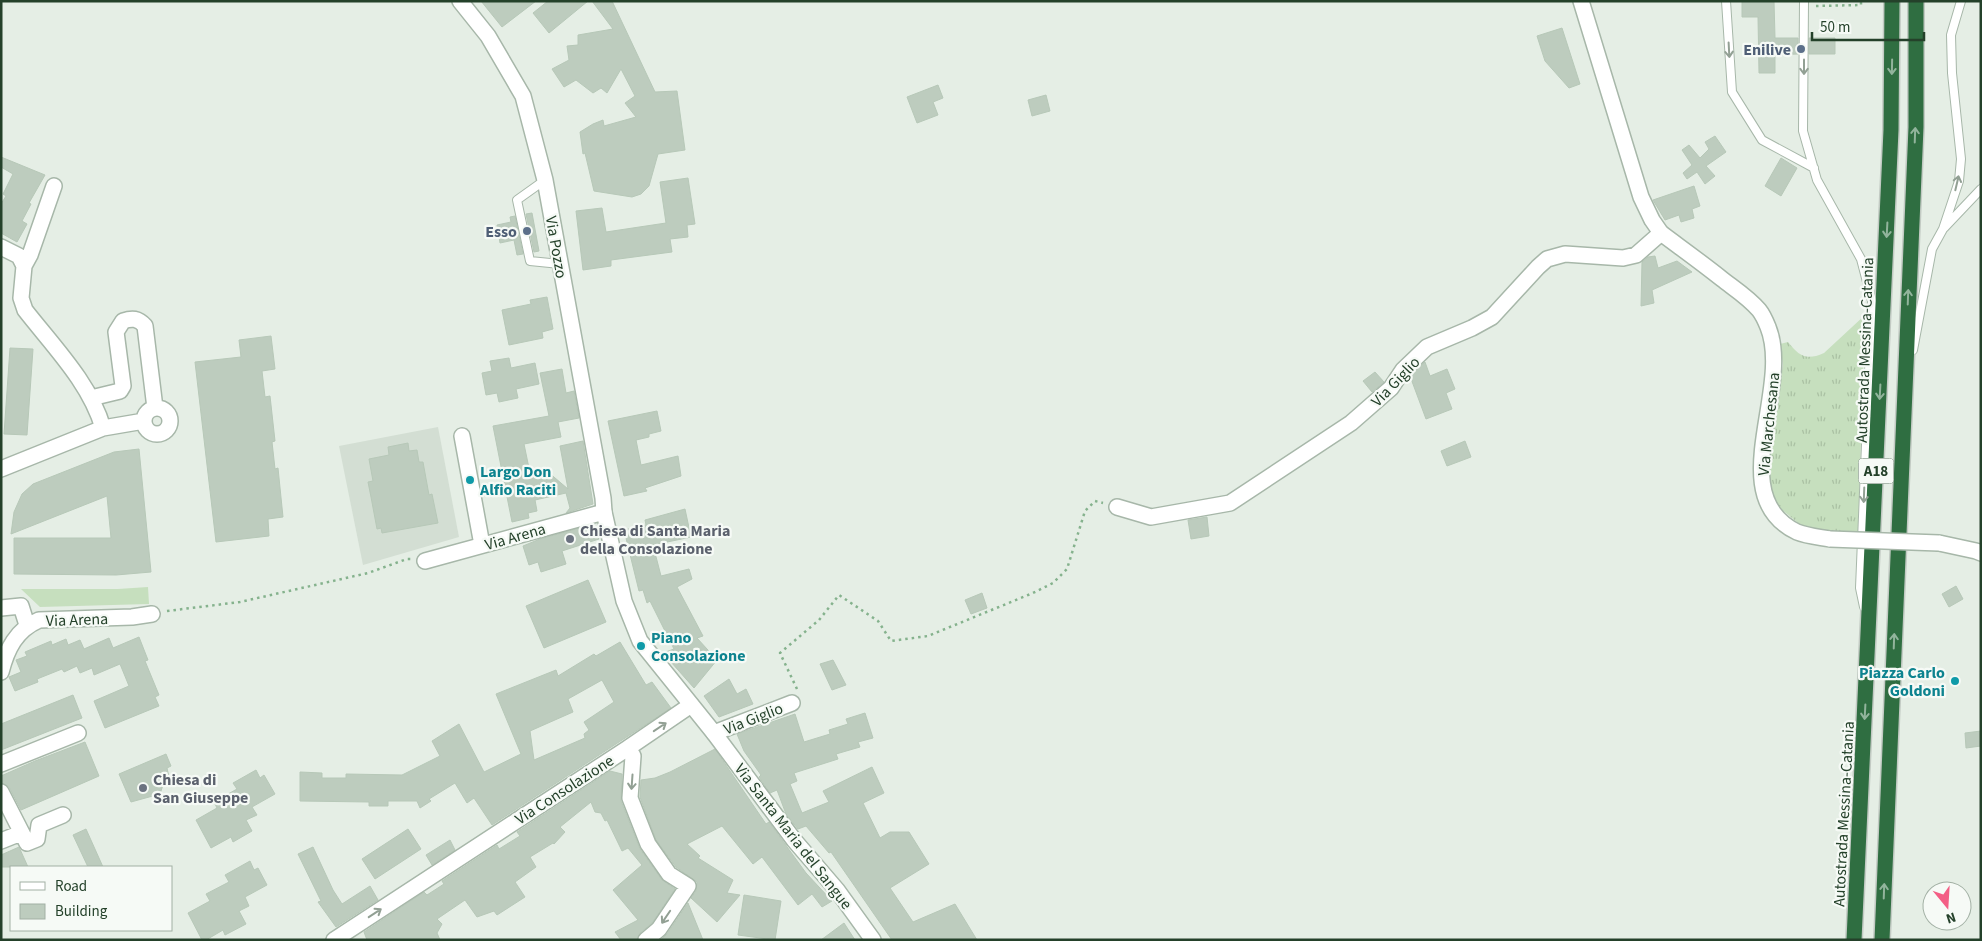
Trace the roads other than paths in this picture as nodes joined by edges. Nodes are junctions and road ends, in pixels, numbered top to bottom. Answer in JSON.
{"nodes":[{"id":1,"x":460,"y":1,"type":"edge"},
{"id":2,"x":1581,"y":1,"type":"edge"},
{"id":3,"x":1726,"y":1,"type":"edge"},
{"id":4,"x":1892,"y":1,"type":"edge"},
{"id":5,"x":1916,"y":1,"type":"edge"},
{"id":6,"x":1961,"y":1,"type":"edge"},
{"id":7,"x":1804,"y":4,"type":"edge"},
{"id":8,"x":1814,"y":168,"type":"junction"},
{"id":9,"x":545,"y":180,"type":"junction"},
{"id":10,"x":54,"y":186,"type":"dead end"},
{"id":11,"x":1981,"y":189,"type":"edge"},
{"id":12,"x":1943,"y":229,"type":"junction"},
{"id":13,"x":1661,"y":233,"type":"junction"},
{"id":14,"x":1,"y":247,"type":"edge"},
{"id":15,"x":560,"y":264,"type":"junction"},
{"id":16,"x":24,"y":266,"type":"junction"},
{"id":17,"x":91,"y":398,"type":"junction"},
{"id":18,"x":1904,"y":398,"type":"junction"},
{"id":19,"x":155,"y":408,"type":"junction"},
{"id":20,"x":144,"y":421,"type":"junction"},
{"id":21,"x":103,"y":428,"type":"junction"},
{"id":22,"x":462,"y":436,"type":"dead end"},
{"id":23,"x":1,"y":469,"type":"edge"},
{"id":24,"x":1117,"y":507,"type":"road end"},
{"id":25,"x":604,"y":512,"type":"junction"},
{"id":26,"x":482,"y":545,"type":"junction"},
{"id":27,"x":1981,"y":553,"type":"edge"},
{"id":28,"x":425,"y":561,"type":"road end"},
{"id":29,"x":1,"y":608,"type":"edge"},
{"id":30,"x":152,"y":614,"type":"road end"},
{"id":31,"x":27,"y":625,"type":"junction"},
{"id":32,"x":1869,"y":636,"type":"junction"},
{"id":33,"x":1,"y":672,"type":"edge"},
{"id":34,"x":792,"y":704,"type":"road end"},
{"id":35,"x":691,"y":706,"type":"junction"},
{"id":36,"x":78,"y":733,"type":"dead end"},
{"id":37,"x":714,"y":733,"type":"junction"},
{"id":38,"x":628,"y":748,"type":"junction"},
{"id":39,"x":1,"y":764,"type":"edge"},
{"id":40,"x":1,"y":792,"type":"edge"},
{"id":41,"x":63,"y":815,"type":"dead end"},
{"id":42,"x":21,"y":833,"type":"junction"},
{"id":43,"x":1,"y":841,"type":"edge"},
{"id":44,"x":334,"y":940,"type":"edge"},
{"id":45,"x":646,"y":940,"type":"edge"},
{"id":46,"x":873,"y":940,"type":"edge"},
{"id":47,"x":1854,"y":940,"type":"edge"},
{"id":48,"x":1882,"y":940,"type":"edge"}],
"edges":[{"from":1,"to":9,"type":"street","name":"Via Pozzo"},
{"from":2,"to":13,"type":"street","name":"Via Marchesana"},
{"from":3,"to":8,"type":"lane","one_way":true},
{"from":4,"to":32,"type":"highway","name":"Autostrada Messina-Catania","number":"A18","one_way":true},
{"from":18,"to":5,"type":"highway","number":"A18","one_way":true},
{"from":12,"to":6,"type":"lane","one_way":true},
{"from":7,"to":8,"type":"lane","one_way":true},
{"from":8,"to":32,"type":"lane","one_way":true},
{"from":9,"to":15,"type":"street","name":"Via Pozzo"},
{"from":9,"to":15,"type":"lane"},
{"from":10,"to":16,"type":"street"},
{"from":11,"to":12,"type":"lane"},
{"from":12,"to":18,"type":"lane"},
{"from":13,"to":24,"type":"street","name":"Via Giglio"},
{"from":13,"to":27,"type":"street","name":"Via Marchesana","bridge":true},
{"from":14,"to":16,"type":"street"},
{"from":15,"to":25,"type":"street","name":"Via Pozzo"},
{"from":16,"to":17,"type":"street"},
{"from":17,"to":19,"type":"street"},
{"from":17,"to":21,"type":"street"},
{"from":48,"to":18,"type":"highway","number":"A18","one_way":true},
{"from":19,"to":20,"type":"street"},
{"from":19,"to":20,"type":"street"},
{"from":20,"to":21,"type":"street"},
{"from":21,"to":23,"type":"street"},
{"from":22,"to":26,"type":"street"},
{"from":25,"to":26,"type":"street","name":"Via Arena"},
{"from":25,"to":35,"type":"street","name":"Via Pozzo"},
{"from":26,"to":28,"type":"street","name":"Via Arena"},
{"from":29,"to":31,"type":"street"},
{"from":30,"to":31,"type":"street","name":"Via Arena"},
{"from":31,"to":33,"type":"street","name":"Via Arena"},
{"from":32,"to":47,"type":"highway","name":"Autostrada Messina-Catania","number":"A18","one_way":true},
{"from":34,"to":37,"type":"street","name":"Via Giglio"},
{"from":35,"to":37,"type":"street","name":"Via Santa Maria del Sangue"},
{"from":38,"to":35,"type":"street","one_way":true},
{"from":36,"to":39,"type":"street"},
{"from":37,"to":46,"type":"street","name":"Via Santa Maria del Sangue"},
{"from":44,"to":38,"type":"street","name":"Via Consolazione","one_way":true},
{"from":38,"to":45,"type":"street","name":"Via Consolazione","one_way":true},
{"from":40,"to":42,"type":"street"},
{"from":41,"to":42,"type":"street"},
{"from":42,"to":43,"type":"street"}]}
